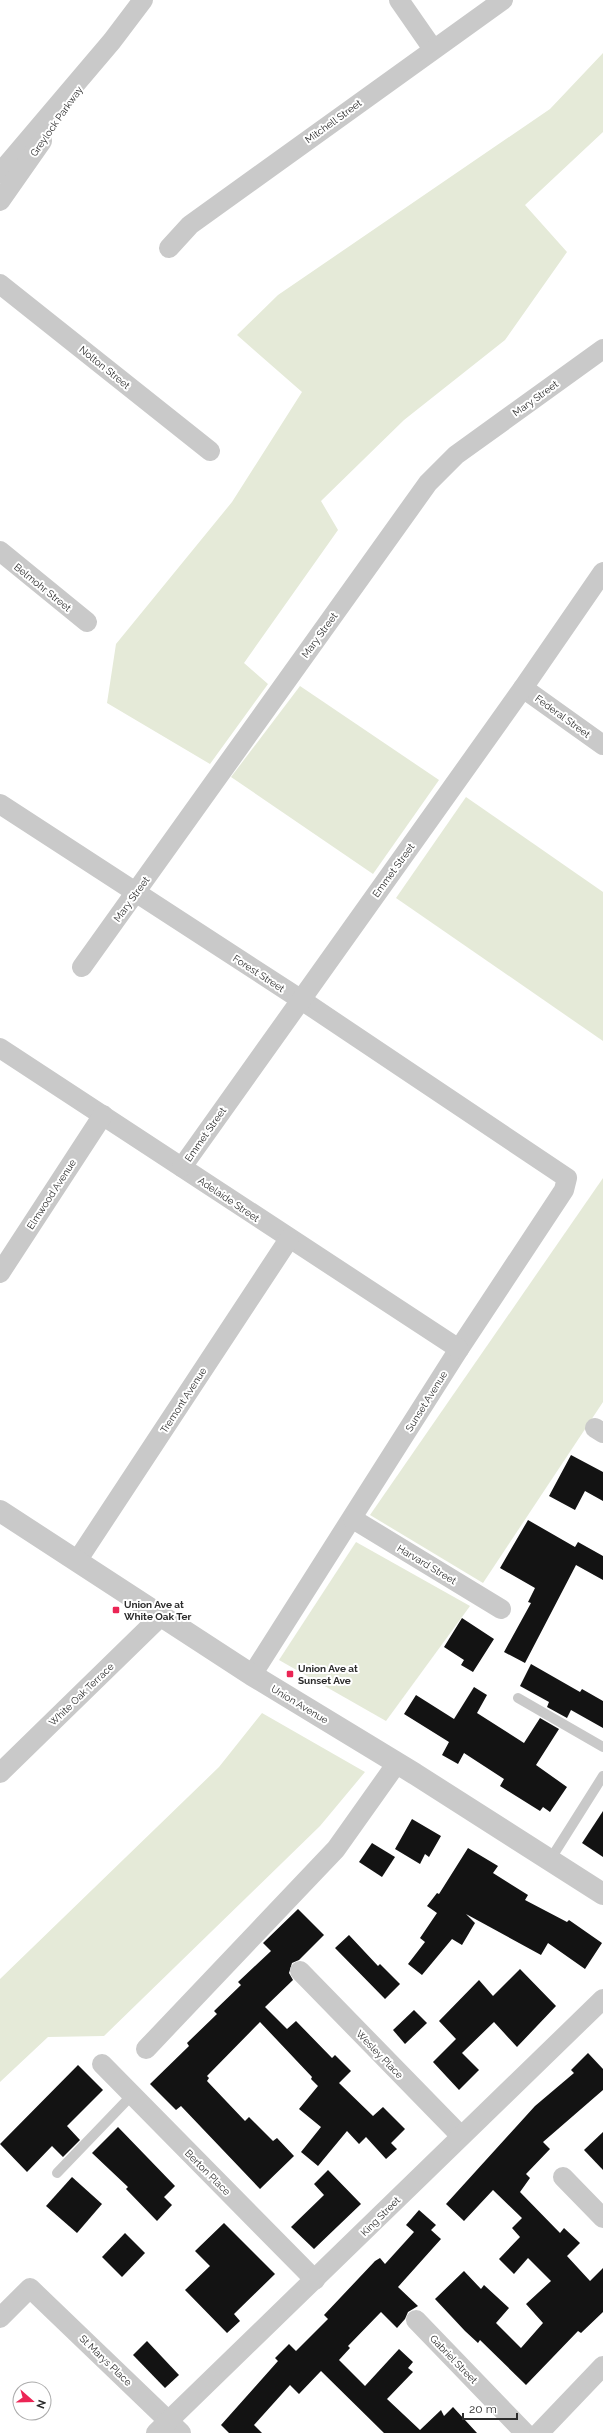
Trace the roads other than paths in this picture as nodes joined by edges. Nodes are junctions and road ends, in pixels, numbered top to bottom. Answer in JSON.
{"nodes":[{"id":1,"x":143,"y":0,"type":"edge"},
{"id":2,"x":399,"y":0,"type":"edge"},
{"id":3,"x":502,"y":0,"type":"edge"},
{"id":4,"x":112,"y":41,"type":"junction"},
{"id":5,"x":433,"y":49,"type":"junction"},
{"id":6,"x":0,"y":173,"type":"edge"},
{"id":7,"x":0,"y":201,"type":"edge"},
{"id":8,"x":169,"y":248,"type":"dead end"},
{"id":9,"x":0,"y":284,"type":"edge"},
{"id":10,"x":603,"y":349,"type":"edge"},
{"id":11,"x":210,"y":451,"type":"dead end"},
{"id":12,"x":0,"y":551,"type":"edge"},
{"id":13,"x":603,"y":572,"type":"edge"},
{"id":14,"x":87,"y":622,"type":"dead end"},
{"id":15,"x":523,"y":688,"type":"junction"},
{"id":16,"x":603,"y":745,"type":"edge"},
{"id":17,"x":0,"y":804,"type":"edge"},
{"id":18,"x":134,"y":893,"type":"junction"},
{"id":19,"x":82,"y":967,"type":"dead end"},
{"id":20,"x":300,"y":1000,"type":"junction"},
{"id":21,"x":0,"y":1048,"type":"edge"},
{"id":22,"x":103,"y":1116,"type":"junction"},
{"id":23,"x":518,"y":1144,"type":"joint"},
{"id":24,"x":182,"y":1167,"type":"junction"},
{"id":25,"x":289,"y":1239,"type":"junction"},
{"id":26,"x":0,"y":1273,"type":"edge"},
{"id":27,"x":458,"y":1349,"type":"junction"},
{"id":28,"x":0,"y":1511,"type":"edge"},
{"id":29,"x":352,"y":1519,"type":"junction"},
{"id":30,"x":77,"y":1561,"type":"junction"},
{"id":31,"x":501,"y":1609,"type":"dead end"},
{"id":32,"x":162,"y":1615,"type":"junction"},
{"id":33,"x":252,"y":1675,"type":"junction"},
{"id":34,"x":518,"y":1698,"type":"dead end"},
{"id":35,"x":603,"y":1748,"type":"edge"},
{"id":36,"x":397,"y":1763,"type":"junction"},
{"id":37,"x":0,"y":1773,"type":"edge"},
{"id":38,"x":603,"y":1776,"type":"edge"},
{"id":39,"x":550,"y":1860,"type":"junction"},
{"id":40,"x":603,"y":1894,"type":"edge"},
{"id":41,"x":300,"y":1971,"type":"dead end"},
{"id":42,"x":603,"y":1999,"type":"edge"},
{"id":43,"x":146,"y":2049,"type":"dead end"},
{"id":44,"x":102,"y":2064,"type":"dead end"},
{"id":45,"x":132,"y":2095,"type":"junction"},
{"id":46,"x":461,"y":2136,"type":"junction"},
{"id":47,"x":57,"y":2173,"type":"dead end"},
{"id":48,"x":563,"y":2178,"type":"dead end"},
{"id":49,"x":603,"y":2218,"type":"edge"},
{"id":50,"x":314,"y":2280,"type":"junction"},
{"id":51,"x":0,"y":2318,"type":"edge"},
{"id":52,"x":416,"y":2320,"type":"dead end"},
{"id":53,"x":603,"y":2366,"type":"edge"},
{"id":54,"x":169,"y":2429,"type":"edge"},
{"id":55,"x":538,"y":2432,"type":"edge"}],
"edges":[{"from":1,"to":4,"type":"street","name":"Greylock Parkway"},
{"from":2,"to":5,"type":"street"},
{"from":3,"to":5,"type":"street","name":"Mitchell Street"},
{"from":4,"to":6,"type":"street","name":"Greylock Parkway"},
{"from":4,"to":7,"type":"street","name":"Greylock Parkway"},
{"from":5,"to":8,"type":"street","name":"Mitchell Street"},
{"from":9,"to":11,"type":"street","name":"Nolton Street"},
{"from":10,"to":18,"type":"street","name":"Mary Street"},
{"from":12,"to":14,"type":"street","name":"Belmohr Street"},
{"from":13,"to":15,"type":"street","name":"Emmet Street"},
{"from":15,"to":16,"type":"street","name":"Federal Street"},
{"from":15,"to":20,"type":"street","name":"Emmet Street"},
{"from":17,"to":18,"type":"street","name":"Forest Street"},
{"from":18,"to":19,"type":"street","name":"Mary Street"},
{"from":18,"to":20,"type":"street","name":"Forest Street"},
{"from":20,"to":23,"type":"street","name":"Forest Street"},
{"from":20,"to":24,"type":"street","name":"Emmet Street"},
{"from":21,"to":22,"type":"street","name":"Adelaide Street"},
{"from":22,"to":24,"type":"street","name":"Adelaide Street"},
{"from":22,"to":26,"type":"street","name":"Elmwood Avenue"},
{"from":23,"to":27,"type":"street","name":"Sunset Avenue"},
{"from":24,"to":25,"type":"street","name":"Adelaide Street"},
{"from":25,"to":27,"type":"street","name":"Adelaide Street"},
{"from":25,"to":30,"type":"street","name":"Tremont Avenue"},
{"from":27,"to":29,"type":"street","name":"Sunset Avenue"},
{"from":28,"to":30,"type":"street","name":"Union Avenue"},
{"from":29,"to":31,"type":"street","name":"Harvard Street"},
{"from":29,"to":33,"type":"street","name":"Sunset Avenue"},
{"from":30,"to":32,"type":"street","name":"Union Avenue"},
{"from":32,"to":33,"type":"street","name":"Union Avenue"},
{"from":32,"to":37,"type":"street","name":"White Oak Terrace"},
{"from":33,"to":36,"type":"street","name":"Union Avenue"},
{"from":34,"to":35,"type":"lane"},
{"from":36,"to":39,"type":"street","name":"Union Avenue"},
{"from":36,"to":43,"type":"street"},
{"from":38,"to":39,"type":"lane"},
{"from":39,"to":40,"type":"street","name":"Union Avenue"},
{"from":41,"to":46,"type":"street","name":"Wesley Place"},
{"from":42,"to":46,"type":"street","name":"King Street"},
{"from":44,"to":45,"type":"street","name":"Berton Place"},
{"from":45,"to":47,"type":"lane"},
{"from":45,"to":50,"type":"street","name":"Berton Place"},
{"from":46,"to":50,"type":"street","name":"King Street"},
{"from":48,"to":49,"type":"street"},
{"from":50,"to":54,"type":"street","name":"King Street"},
{"from":51,"to":54,"type":"street","name":"St Marys Place"},
{"from":52,"to":55,"type":"street","name":"Gabriel Street"},
{"from":53,"to":55,"type":"street"}]}
